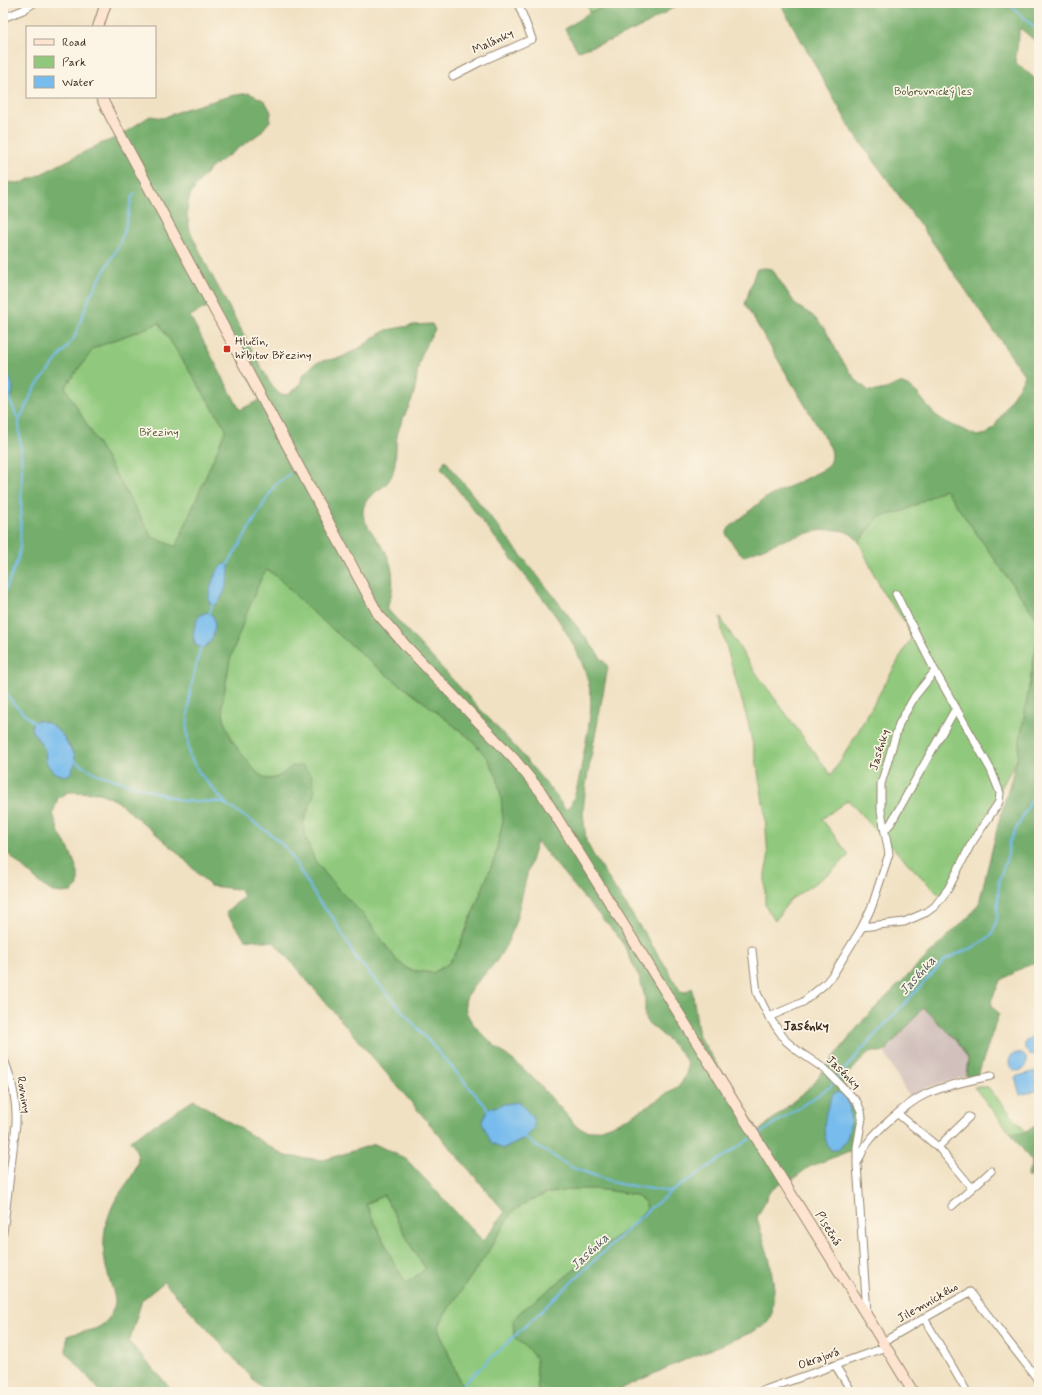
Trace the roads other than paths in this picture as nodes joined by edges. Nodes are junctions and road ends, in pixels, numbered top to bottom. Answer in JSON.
{"nodes":[{"id":1,"x":34,"y":3,"type":"edge"},
{"id":2,"x":106,"y":3,"type":"edge"},
{"id":3,"x":518,"y":3,"type":"edge"},
{"id":4,"x":3,"y":18,"type":"edge"},
{"id":5,"x":98,"y":26,"type":"edge"},
{"id":6,"x":453,"y":76,"type":"dead end"},
{"id":7,"x":102,"y":98,"type":"edge"},
{"id":8,"x":896,"y":594,"type":"dead end"},
{"id":9,"x":935,"y":671,"type":"junction"},
{"id":10,"x":956,"y":708,"type":"junction"},
{"id":11,"x":885,"y":830,"type":"junction"},
{"id":12,"x":862,"y":927,"type":"junction"},
{"id":13,"x":752,"y":950,"type":"dead end"},
{"id":14,"x":769,"y":1017,"type":"junction"},
{"id":15,"x":3,"y":1058,"type":"edge"},
{"id":16,"x":991,"y":1076,"type":"dead end"},
{"id":17,"x":898,"y":1114,"type":"junction"},
{"id":18,"x":968,"y":1118,"type":"dead end"},
{"id":19,"x":938,"y":1147,"type":"junction"},
{"id":20,"x":857,"y":1164,"type":"junction"},
{"id":21,"x":991,"y":1171,"type":"dead end"},
{"id":22,"x":972,"y":1188,"type":"junction"},
{"id":23,"x":952,"y":1206,"type":"dead end"},
{"id":24,"x":3,"y":1233,"type":"edge"},
{"id":25,"x":867,"y":1316,"type":"junction"},
{"id":26,"x":924,"y":1318,"type":"junction"},
{"id":27,"x":884,"y":1344,"type":"junction"},
{"id":28,"x":835,"y":1365,"type":"junction"},
{"id":29,"x":1039,"y":1381,"type":"edge"},
{"id":30,"x":760,"y":1392,"type":"edge"},
{"id":31,"x":852,"y":1392,"type":"edge"},
{"id":32,"x":913,"y":1392,"type":"edge"},
{"id":33,"x":967,"y":1392,"type":"edge"}],
"edges":[{"from":1,"to":4,"type":"street"},
{"from":2,"to":5,"type":"street"},
{"from":3,"to":6,"type":"street","name":"Malánky"},
{"from":7,"to":25,"type":"street","name":"Písečná"},
{"from":8,"to":9,"type":"street"},
{"from":9,"to":10,"type":"street"},
{"from":9,"to":11,"type":"street","name":"Jasénky"},
{"from":10,"to":11,"type":"street"},
{"from":10,"to":12,"type":"street"},
{"from":11,"to":12,"type":"street","name":"Jasénky"},
{"from":12,"to":14,"type":"street","name":"Jasénky"},
{"from":13,"to":14,"type":"street","name":"Jasénky"},
{"from":14,"to":20,"type":"street","name":"Jasénky"},
{"from":15,"to":24,"type":"street","name":"Rovniny"},
{"from":16,"to":17,"type":"street","name":"Jasénky"},
{"from":17,"to":19,"type":"street"},
{"from":17,"to":20,"type":"street","name":"Jasénky"},
{"from":18,"to":19,"type":"street"},
{"from":19,"to":22,"type":"street"},
{"from":20,"to":25,"type":"street","name":"Jasénky"},
{"from":21,"to":22,"type":"street"},
{"from":22,"to":23,"type":"street"},
{"from":25,"to":27,"type":"street","name":"Písečná"},
{"from":26,"to":27,"type":"street","name":"Jilemnického"},
{"from":26,"to":29,"type":"street","name":"Jilemnického"},
{"from":26,"to":33,"type":"street"},
{"from":27,"to":28,"type":"street","name":"Okrajová"},
{"from":27,"to":32,"type":"street","name":"Písečná"},
{"from":28,"to":30,"type":"street","name":"Okrajová"},
{"from":28,"to":31,"type":"street"}]}
